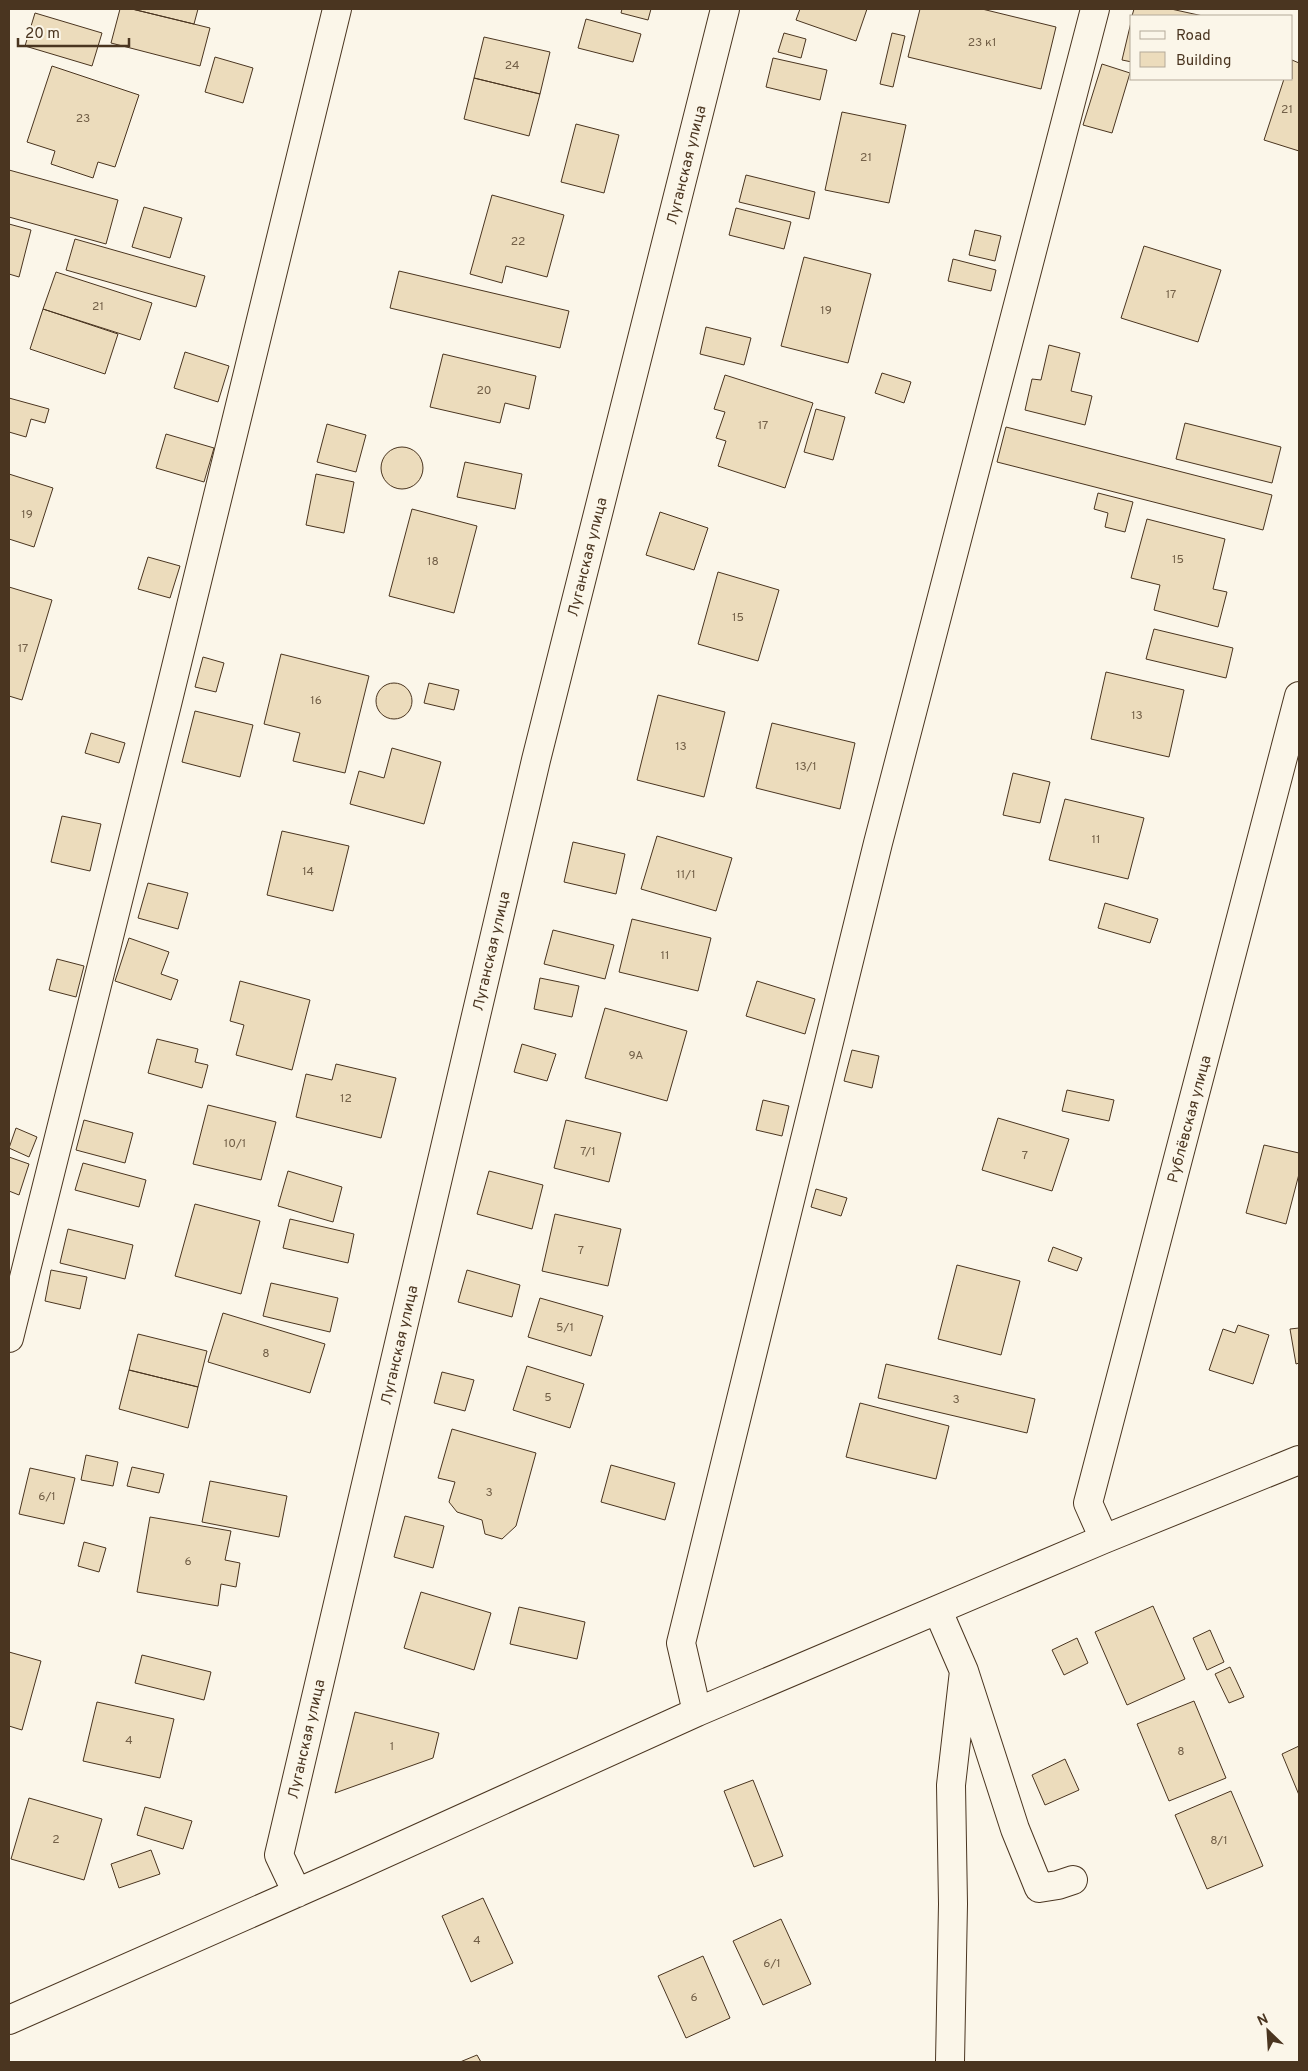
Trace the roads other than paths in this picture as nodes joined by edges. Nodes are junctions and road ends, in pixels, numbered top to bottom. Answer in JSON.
{"nodes":[{"id":1,"x":337,"y":9,"type":"edge"},
{"id":2,"x":725,"y":9,"type":"edge"},
{"id":3,"x":1095,"y":9,"type":"edge"},
{"id":4,"x":1299,"y":696,"type":"edge"},
{"id":5,"x":9,"y":1338,"type":"edge"},
{"id":6,"x":1299,"y":1460,"type":"edge"},
{"id":7,"x":1104,"y":1540,"type":"junction"},
{"id":8,"x":938,"y":1611,"type":"junction"},
{"id":9,"x":964,"y":1671,"type":"junction"},
{"id":10,"x":697,"y":1712,"type":"junction"},
{"id":11,"x":1073,"y":1880,"type":"dead end"},
{"id":12,"x":297,"y":1893,"type":"junction"},
{"id":13,"x":9,"y":2020,"type":"edge"},
{"id":14,"x":950,"y":2062,"type":"edge"}],
"edges":[{"from":1,"to":5,"type":"street"},
{"from":2,"to":12,"type":"street","name":"Луганская улица"},
{"from":3,"to":10,"type":"street"},
{"from":4,"to":7,"type":"street","name":"Рублёвская улица"},
{"from":6,"to":7,"type":"street"},
{"from":7,"to":8,"type":"street"},
{"from":8,"to":9,"type":"street"},
{"from":8,"to":10,"type":"street"},
{"from":9,"to":11,"type":"street"},
{"from":9,"to":14,"type":"street"},
{"from":10,"to":12,"type":"street"},
{"from":12,"to":13,"type":"street"}]}
